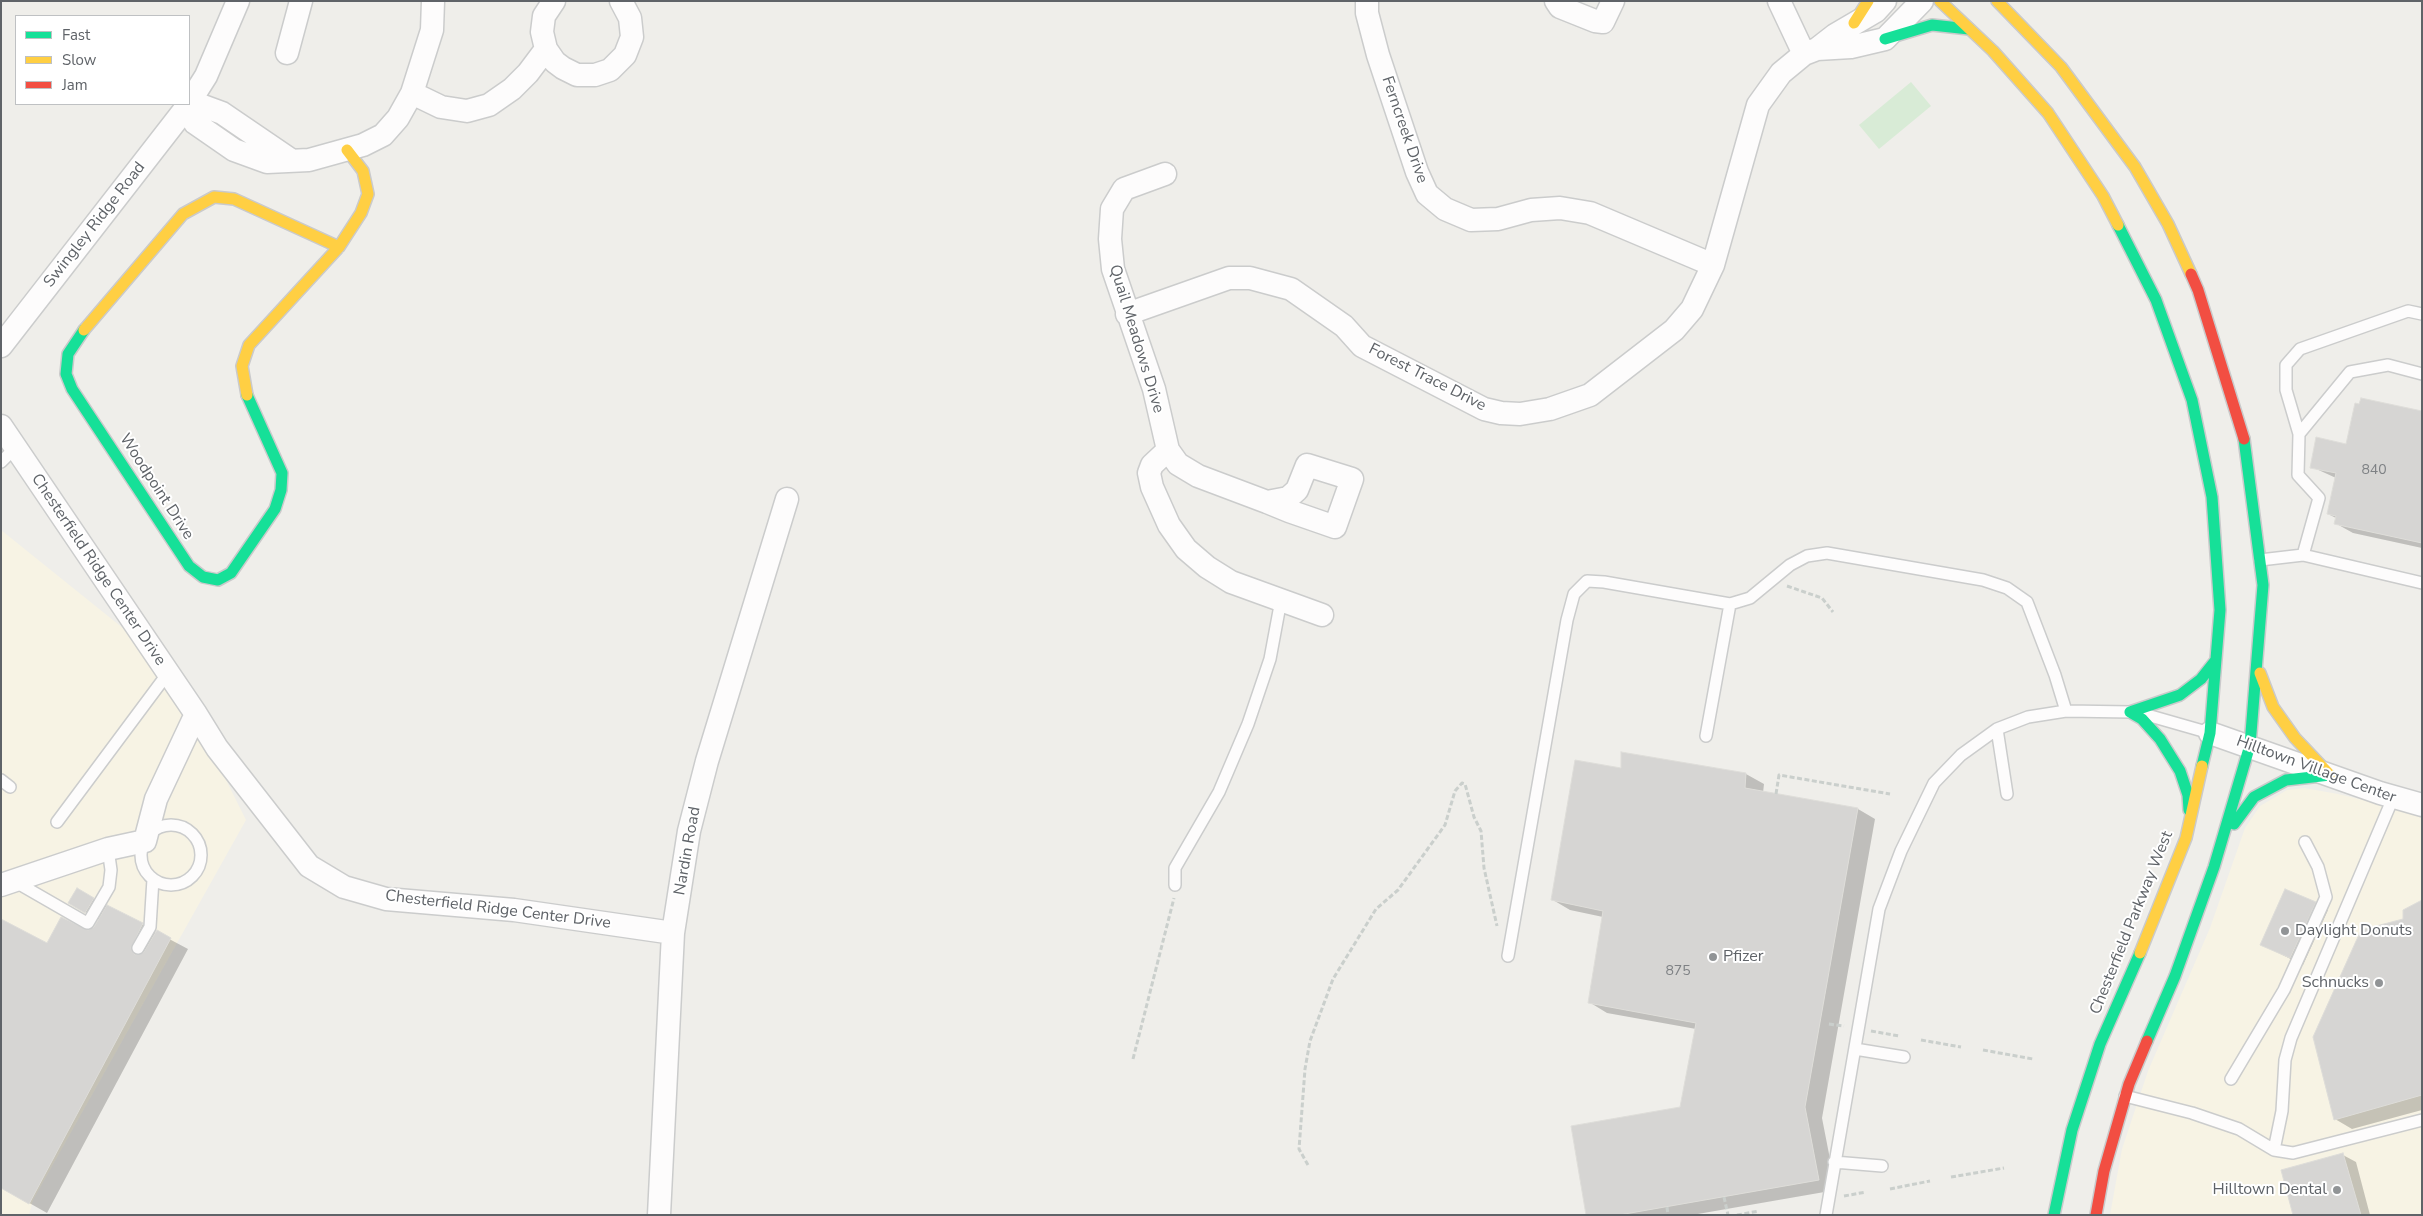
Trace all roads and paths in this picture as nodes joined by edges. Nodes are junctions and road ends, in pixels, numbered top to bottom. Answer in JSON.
{"nodes":[{"id":1,"x":238,"y":1,"type":"edge"},
{"id":2,"x":302,"y":1,"type":"edge"},
{"id":3,"x":432,"y":1,"type":"edge"},
{"id":4,"x":554,"y":1,"type":"edge"},
{"id":5,"x":621,"y":1,"type":"edge"},
{"id":6,"x":1367,"y":1,"type":"edge"},
{"id":7,"x":1556,"y":1,"type":"edge"},
{"id":8,"x":1613,"y":1,"type":"edge"},
{"id":9,"x":1779,"y":1,"type":"edge"},
{"id":10,"x":1868,"y":1,"type":"edge"},
{"id":11,"x":1884,"y":1,"type":"edge"},
{"id":12,"x":1922,"y":1,"type":"edge"},
{"id":13,"x":1940,"y":1,"type":"edge"},
{"id":14,"x":1997,"y":1,"type":"edge"},
{"id":15,"x":2013,"y":1,"type":"edge"},
{"id":16,"x":1854,"y":23,"type":"junction"},
{"id":17,"x":1969,"y":29,"type":"junction"},
{"id":18,"x":1885,"y":39,"type":"junction"},
{"id":19,"x":2038,"y":40,"type":"junction"},
{"id":20,"x":546,"y":49,"type":"junction"},
{"id":21,"x":1811,"y":52,"type":"junction"},
{"id":22,"x":287,"y":53,"type":"dead end"},
{"id":23,"x":412,"y":93,"type":"junction"},
{"id":24,"x":190,"y":102,"type":"edge"},
{"id":25,"x":188,"y":105,"type":"edge"},
{"id":26,"x":347,"y":150,"type":"junction"},
{"id":27,"x":1165,"y":174,"type":"dead end"},
{"id":28,"x":339,"y":247,"type":"junction"},
{"id":29,"x":1713,"y":264,"type":"junction"},
{"id":30,"x":1127,"y":314,"type":"junction"},
{"id":31,"x":2422,"y":314,"type":"edge"},
{"id":32,"x":1,"y":346,"type":"edge"},
{"id":33,"x":2422,"y":374,"type":"edge"},
{"id":34,"x":1,"y":426,"type":"edge"},
{"id":35,"x":2299,"y":434,"type":"junction"},
{"id":36,"x":1168,"y":450,"type":"junction"},
{"id":37,"x":8,"y":455,"type":"edge"},
{"id":38,"x":787,"y":499,"type":"dead end"},
{"id":39,"x":1267,"y":502,"type":"dead end"},
{"id":40,"x":2303,"y":555,"type":"junction"},
{"id":41,"x":2260,"y":560,"type":"junction"},
{"id":42,"x":2422,"y":582,"type":"edge"},
{"id":43,"x":1787,"y":586,"type":"dead end"},
{"id":44,"x":1281,"y":600,"type":"junction"},
{"id":45,"x":1730,"y":604,"type":"junction"},
{"id":46,"x":1833,"y":612,"type":"dead end"},
{"id":47,"x":1322,"y":615,"type":"dead end"},
{"id":48,"x":2216,"y":660,"type":"junction"},
{"id":49,"x":2258,"y":668,"type":"junction"},
{"id":50,"x":168,"y":674,"type":"junction"},
{"id":51,"x":2066,"y":711,"type":"junction"},
{"id":52,"x":2130,"y":712,"type":"junction"},
{"id":53,"x":196,"y":714,"type":"junction"},
{"id":54,"x":1997,"y":729,"type":"junction"},
{"id":55,"x":2210,"y":733,"type":"junction"},
{"id":56,"x":1706,"y":736,"type":"dead end"},
{"id":57,"x":2250,"y":745,"type":"junction"},
{"id":58,"x":2330,"y":775,"type":"junction"},
{"id":59,"x":1776,"y":794,"type":"dead end"},
{"id":60,"x":1890,"y":794,"type":"dead end"},
{"id":61,"x":2007,"y":794,"type":"dead end"},
{"id":62,"x":2393,"y":798,"type":"junction"},
{"id":63,"x":2422,"y":805,"type":"edge"},
{"id":64,"x":56,"y":822,"type":"dead end"},
{"id":65,"x":2189,"y":822,"type":"junction"},
{"id":66,"x":2223,"y":840,"type":"junction"},
{"id":67,"x":144,"y":841,"type":"junction"},
{"id":68,"x":2305,"y":842,"type":"dead end"},
{"id":69,"x":108,"y":850,"type":"junction"},
{"id":70,"x":153,"y":879,"type":"junction"},
{"id":71,"x":8,"y":883,"type":"edge"},
{"id":72,"x":1175,"y":885,"type":"joint"},
{"id":73,"x":673,"y":933,"type":"junction"},
{"id":74,"x":1511,"y":940,"type":"junction"},
{"id":75,"x":138,"y":948,"type":"dead end"},
{"id":76,"x":1508,"y":956,"type":"dead end"},
{"id":77,"x":1829,"y":1024,"type":"dead end"},
{"id":78,"x":1844,"y":1026,"type":"dead end"},
{"id":79,"x":1871,"y":1030,"type":"dead end"},
{"id":80,"x":1899,"y":1036,"type":"dead end"},
{"id":81,"x":1920,"y":1040,"type":"dead end"},
{"id":82,"x":1961,"y":1047,"type":"dead end"},
{"id":83,"x":1855,"y":1049,"type":"junction"},
{"id":84,"x":1983,"y":1050,"type":"dead end"},
{"id":85,"x":1904,"y":1057,"type":"dead end"},
{"id":86,"x":2033,"y":1059,"type":"dead end"},
{"id":87,"x":1132,"y":1060,"type":"dead end"},
{"id":88,"x":2231,"y":1078,"type":"dead end"},
{"id":89,"x":2125,"y":1096,"type":"junction"},
{"id":90,"x":2422,"y":1120,"type":"edge"},
{"id":91,"x":2274,"y":1150,"type":"junction"},
{"id":92,"x":1834,"y":1162,"type":"junction"},
{"id":93,"x":1308,"y":1166,"type":"dead end"},
{"id":94,"x":1882,"y":1166,"type":"dead end"},
{"id":95,"x":2004,"y":1168,"type":"dead end"},
{"id":96,"x":1950,"y":1177,"type":"dead end"},
{"id":97,"x":1930,"y":1181,"type":"dead end"},
{"id":98,"x":1890,"y":1189,"type":"dead end"},
{"id":99,"x":1866,"y":1192,"type":"dead end"},
{"id":100,"x":1841,"y":1196,"type":"dead end"},
{"id":101,"x":1724,"y":1197,"type":"dead end"},
{"id":102,"x":1667,"y":1207,"type":"dead end"},
{"id":103,"x":1759,"y":1211,"type":"dead end"},
{"id":104,"x":658,"y":1215,"type":"edge"},
{"id":105,"x":1668,"y":1215,"type":"edge"},
{"id":106,"x":1728,"y":1215,"type":"edge"},
{"id":107,"x":1737,"y":1215,"type":"edge"},
{"id":108,"x":1826,"y":1215,"type":"edge"},
{"id":109,"x":2054,"y":1215,"type":"edge"},
{"id":110,"x":2096,"y":1215,"type":"edge"}],
"edges":[{"from":1,"to":24,"type":"street","name":"Swingley Ridge Road"},
{"from":2,"to":22,"type":"street"},
{"from":3,"to":23,"type":"street"},
{"from":4,"to":20,"type":"street"},
{"from":5,"to":20,"type":"street"},
{"from":6,"to":29,"type":"street","name":"Ferncreek Drive"},
{"from":7,"to":8,"type":"street"},
{"from":9,"to":21,"type":"street"},
{"from":10,"to":16,"type":"street"},
{"from":11,"to":16,"type":"street","name":"Forest Trace Drive"},
{"from":12,"to":18,"type":"street"},
{"from":13,"to":17,"type":"street","name":"Chesterfield Parkway West"},
{"from":14,"to":19,"type":"street"},
{"from":15,"to":19,"type":"lane"},
{"from":16,"to":21,"type":"street","name":"Forest Trace Drive"},
{"from":17,"to":18,"type":"street"},
{"from":17,"to":48,"type":"street","name":"Chesterfield Parkway West"},
{"from":18,"to":21,"type":"street"},
{"from":19,"to":41,"type":"street"},
{"from":20,"to":23,"type":"street"},
{"from":21,"to":29,"type":"street","name":"Forest Trace Drive"},
{"from":23,"to":26,"type":"street"},
{"from":25,"to":26,"type":"street"},
{"from":25,"to":32,"type":"street","name":"Swingley Ridge Road"},
{"from":26,"to":28,"type":"street","name":"Woodpoint Drive"},
{"from":27,"to":30,"type":"street","name":"Quail Meadows Drive"},
{"from":28,"to":28,"type":"street","name":"Woodpoint Drive"},
{"from":29,"to":30,"type":"street","name":"Forest Trace Drive"},
{"from":30,"to":36,"type":"street","name":"Quail Meadows Drive"},
{"from":31,"to":35,"type":"lane"},
{"from":33,"to":35,"type":"lane"},
{"from":34,"to":37,"type":"street","name":"Chesterfield Ridge Center Drive"},
{"from":35,"to":40,"type":"lane"},
{"from":36,"to":39,"type":"street","name":"Quail Meadows Drive"},
{"from":36,"to":44,"type":"street"},
{"from":37,"to":50,"type":"street","name":"Chesterfield Ridge Center Drive"},
{"from":38,"to":73,"type":"street","name":"Nardin Road"},
{"from":40,"to":41,"type":"lane"},
{"from":40,"to":42,"type":"lane"},
{"from":41,"to":49,"type":"street"},
{"from":43,"to":46,"type":"path"},
{"from":44,"to":47,"type":"street"},
{"from":44,"to":72,"type":"lane"},
{"from":45,"to":51,"type":"lane"},
{"from":45,"to":56,"type":"lane"},
{"from":45,"to":74,"type":"lane"},
{"from":48,"to":52,"type":"street"},
{"from":48,"to":55,"type":"street","name":"Chesterfield Parkway West"},
{"from":49,"to":57,"type":"street"},
{"from":49,"to":58,"type":"street"},
{"from":50,"to":53,"type":"street","name":"Chesterfield Ridge Center Drive"},
{"from":50,"to":64,"type":"lane"},
{"from":51,"to":52,"type":"lane"},
{"from":51,"to":54,"type":"lane"},
{"from":52,"to":55,"type":"lane"},
{"from":52,"to":65,"type":"street"},
{"from":53,"to":67,"type":"street"},
{"from":53,"to":73,"type":"street","name":"Chesterfield Ridge Center Drive"},
{"from":54,"to":61,"type":"lane"},
{"from":54,"to":83,"type":"lane"},
{"from":55,"to":57,"type":"street","name":"Hilltown Village Center"},
{"from":55,"to":65,"type":"street","name":"Chesterfield Parkway West"},
{"from":57,"to":58,"type":"street","name":"Hilltown Village Center"},
{"from":57,"to":66,"type":"street"},
{"from":58,"to":62,"type":"street","name":"Hilltown Village Center"},
{"from":58,"to":66,"type":"street"},
{"from":59,"to":60,"type":"path"},
{"from":62,"to":63,"type":"street","name":"Hilltown Village Center"},
{"from":62,"to":91,"type":"lane"},
{"from":65,"to":109,"type":"street","name":"Chesterfield Parkway West"},
{"from":66,"to":89,"type":"street"},
{"from":67,"to":69,"type":"street"},
{"from":67,"to":70,"type":"lane"},
{"from":67,"to":70,"type":"lane"},
{"from":68,"to":88,"type":"lane"},
{"from":69,"to":71,"type":"street"},
{"from":69,"to":71,"type":"lane"},
{"from":70,"to":75,"type":"lane"},
{"from":72,"to":87,"type":"path"},
{"from":73,"to":104,"type":"street","name":"Nardin Road"},
{"from":74,"to":76,"type":"lane"},
{"from":74,"to":93,"type":"path"},
{"from":77,"to":78,"type":"path"},
{"from":79,"to":80,"type":"path"},
{"from":81,"to":82,"type":"path"},
{"from":83,"to":85,"type":"lane"},
{"from":83,"to":92,"type":"lane"},
{"from":84,"to":86,"type":"path"},
{"from":89,"to":91,"type":"lane"},
{"from":89,"to":110,"type":"street"},
{"from":90,"to":91,"type":"lane"},
{"from":92,"to":94,"type":"lane"},
{"from":92,"to":108,"type":"lane"},
{"from":95,"to":96,"type":"path"},
{"from":97,"to":98,"type":"path"},
{"from":99,"to":100,"type":"path"},
{"from":101,"to":106,"type":"path"},
{"from":102,"to":105,"type":"path"},
{"from":103,"to":107,"type":"path"}]}
